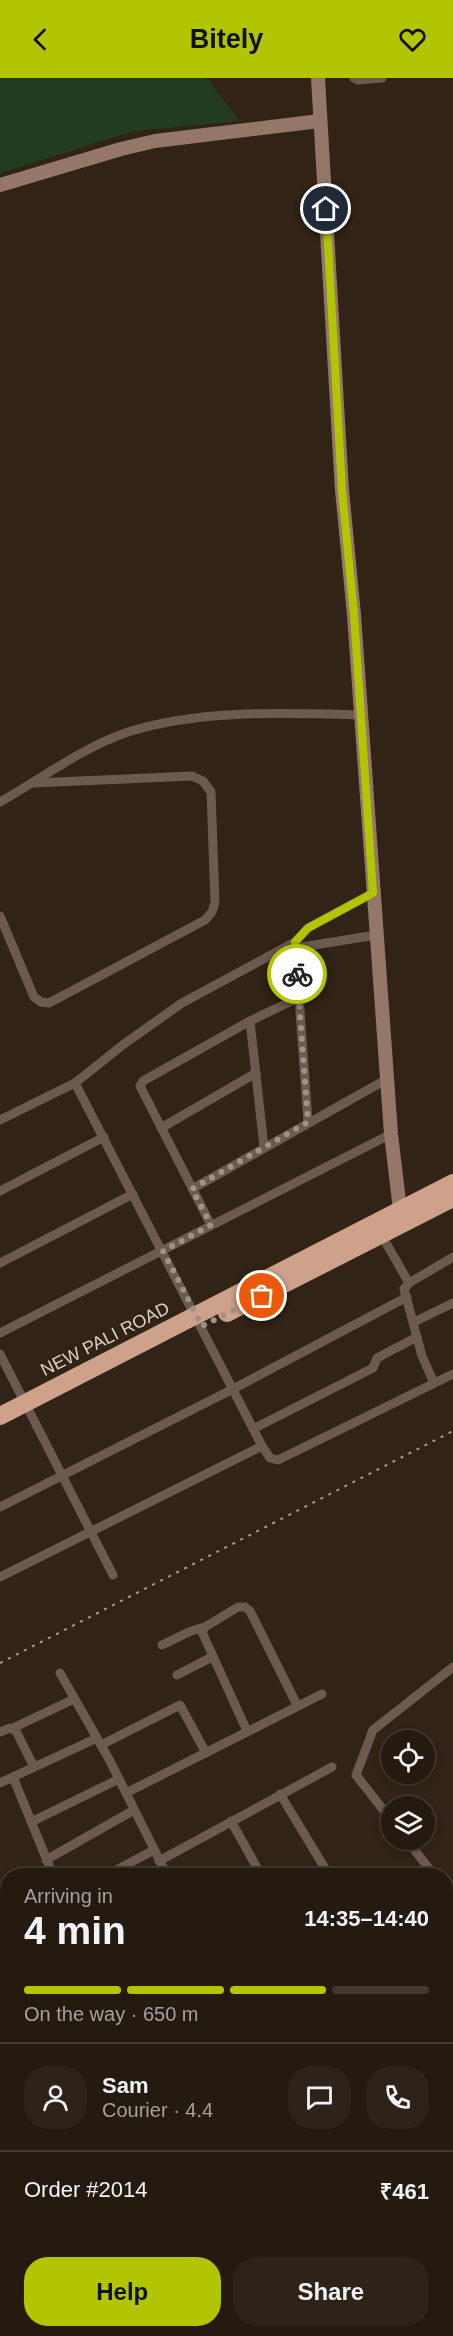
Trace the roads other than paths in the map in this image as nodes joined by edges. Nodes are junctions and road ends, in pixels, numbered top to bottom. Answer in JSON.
{"nodes":[{"id":1,"x":318,"y":78,"type":"edge"},
{"id":2,"x":354,"y":78,"type":"edge"},
{"id":3,"x":382,"y":78,"type":"edge"},
{"id":4,"x":320,"y":121,"type":"junction"},
{"id":5,"x":0,"y":186,"type":"edge"},
{"id":6,"x":360,"y":715,"type":"junction"},
{"id":7,"x":34,"y":783,"type":"junction"},
{"id":8,"x":0,"y":802,"type":"edge"},
{"id":9,"x":373,"y":893,"type":"junction"},
{"id":10,"x":0,"y":916,"type":"edge"},
{"id":11,"x":376,"y":935,"type":"junction"},
{"id":12,"x":295,"y":945,"type":"junction"},
{"id":13,"x":298,"y":998,"type":"junction"},
{"id":14,"x":250,"y":1022,"type":"junction"},
{"id":15,"x":256,"y":1073,"type":"junction"},
{"id":16,"x":387,"y":1079,"type":"junction"},
{"id":17,"x":75,"y":1083,"type":"junction"},
{"id":18,"x":0,"y":1120,"type":"edge"},
{"id":19,"x":308,"y":1122,"type":"junction"},
{"id":20,"x":161,"y":1128,"type":"junction"},
{"id":21,"x":391,"y":1134,"type":"junction"},
{"id":22,"x":104,"y":1137,"type":"junction"},
{"id":23,"x":264,"y":1147,"type":"junction"},
{"id":24,"x":453,"y":1183,"type":"edge"},
{"id":25,"x":192,"y":1189,"type":"junction"},
{"id":26,"x":0,"y":1191,"type":"edge"},
{"id":27,"x":133,"y":1194,"type":"junction"},
{"id":28,"x":453,"y":1198,"type":"edge"},
{"id":29,"x":400,"y":1210,"type":"junction"},
{"id":30,"x":211,"y":1225,"type":"junction"},
{"id":31,"x":382,"y":1236,"type":"junction"},
{"id":32,"x":163,"y":1251,"type":"junction"},
{"id":33,"x":453,"y":1257,"type":"edge"},
{"id":34,"x":0,"y":1263,"type":"edge"},
{"id":35,"x":409,"y":1283,"type":"junction"},
{"id":36,"x":407,"y":1297,"type":"junction"},
{"id":37,"x":453,"y":1303,"type":"edge"},
{"id":38,"x":199,"y":1321,"type":"junction"},
{"id":39,"x":414,"y":1322,"type":"junction"},
{"id":40,"x":0,"y":1333,"type":"edge"},
{"id":41,"x":417,"y":1337,"type":"junction"},
{"id":42,"x":0,"y":1354,"type":"edge"},
{"id":43,"x":453,"y":1374,"type":"edge"},
{"id":44,"x":434,"y":1383,"type":"junction"},
{"id":45,"x":233,"y":1389,"type":"junction"},
{"id":46,"x":28,"y":1409,"type":"junction"},
{"id":47,"x":0,"y":1416,"type":"edge"},
{"id":48,"x":0,"y":1429,"type":"edge"},
{"id":49,"x":253,"y":1429,"type":"junction"},
{"id":50,"x":262,"y":1446,"type":"junction"},
{"id":51,"x":63,"y":1475,"type":"junction"},
{"id":52,"x":0,"y":1507,"type":"edge"},
{"id":53,"x":91,"y":1532,"type":"junction"},
{"id":54,"x":113,"y":1575,"type":"dead end"},
{"id":55,"x":0,"y":1577,"type":"edge"},
{"id":56,"x":205,"y":1627,"type":"junction"},
{"id":57,"x":162,"y":1645,"type":"dead end"},
{"id":58,"x":212,"y":1657,"type":"junction"},
{"id":59,"x":453,"y":1666,"type":"edge"},
{"id":60,"x":60,"y":1673,"type":"dead end"},
{"id":61,"x":177,"y":1675,"type":"dead end"},
{"id":62,"x":322,"y":1694,"type":"dead end"},
{"id":63,"x":74,"y":1699,"type":"junction"},
{"id":64,"x":297,"y":1705,"type":"junction"},
{"id":65,"x":14,"y":1728,"type":"junction"},
{"id":66,"x":247,"y":1731,"type":"junction"},
{"id":67,"x":0,"y":1732,"type":"edge"},
{"id":68,"x":99,"y":1741,"type":"junction"},
{"id":69,"x":206,"y":1753,"type":"junction"},
{"id":70,"x":34,"y":1767,"type":"junction"},
{"id":71,"x":332,"y":1767,"type":"dead end"},
{"id":72,"x":13,"y":1777,"type":"junction"},
{"id":73,"x":119,"y":1779,"type":"junction"},
{"id":74,"x":0,"y":1783,"type":"edge"},
{"id":75,"x":126,"y":1793,"type":"junction"},
{"id":76,"x":280,"y":1794,"type":"junction"},
{"id":77,"x":381,"y":1807,"type":"edge"},
{"id":78,"x":134,"y":1810,"type":"junction"},
{"id":79,"x":231,"y":1821,"type":"junction"},
{"id":80,"x":31,"y":1822,"type":"junction"},
{"id":81,"x":154,"y":1850,"type":"junction"},
{"id":82,"x":415,"y":1850,"type":"edge"},
{"id":83,"x":46,"y":1860,"type":"junction"},
{"id":84,"x":159,"y":1861,"type":"junction"},
{"id":85,"x":50,"y":1868,"type":"edge"},
{"id":86,"x":120,"y":1868,"type":"edge"},
{"id":87,"x":163,"y":1868,"type":"edge"},
{"id":88,"x":257,"y":1868,"type":"edge"},
{"id":89,"x":325,"y":1868,"type":"edge"},
{"id":90,"x":429,"y":1868,"type":"edge"}],
"edges":[{"from":1,"to":4,"type":"street"},
{"from":2,"to":3,"type":"street"},
{"from":4,"to":5,"type":"street"},
{"from":4,"to":6,"type":"street"},
{"from":6,"to":7,"type":"street"},
{"from":6,"to":9,"type":"street"},
{"from":7,"to":8,"type":"street"},
{"from":7,"to":10,"type":"street"},
{"from":9,"to":11,"type":"street"},
{"from":9,"to":12,"type":"street"},
{"from":11,"to":12,"type":"street"},
{"from":11,"to":16,"type":"street"},
{"from":12,"to":13,"type":"street"},
{"from":12,"to":17,"type":"street"},
{"from":13,"to":14,"type":"street"},
{"from":13,"to":19,"type":"street"},
{"from":14,"to":15,"type":"street"},
{"from":14,"to":20,"type":"street"},
{"from":15,"to":20,"type":"street"},
{"from":15,"to":23,"type":"street"},
{"from":16,"to":19,"type":"street"},
{"from":16,"to":21,"type":"street"},
{"from":17,"to":18,"type":"street"},
{"from":17,"to":22,"type":"street"},
{"from":19,"to":23,"type":"street"},
{"from":20,"to":25,"type":"street"},
{"from":21,"to":29,"type":"street"},
{"from":21,"to":30,"type":"street"},
{"from":22,"to":26,"type":"street"},
{"from":22,"to":27,"type":"street"},
{"from":23,"to":25,"type":"street"},
{"from":24,"to":29,"type":"highway","name":"NEW PALI ROAD"},
{"from":25,"to":30,"type":"street"},
{"from":27,"to":32,"type":"street"},
{"from":27,"to":34,"type":"street"},
{"from":28,"to":31,"type":"highway","name":"NEW PALI ROAD"},
{"from":29,"to":38,"type":"highway","name":"NEW PALI ROAD"},
{"from":30,"to":32,"type":"street"},
{"from":31,"to":35,"type":"street"},
{"from":31,"to":38,"type":"highway","name":"NEW PALI ROAD"},
{"from":32,"to":38,"type":"street"},
{"from":32,"to":40,"type":"street"},
{"from":33,"to":35,"type":"street"},
{"from":35,"to":36,"type":"street"},
{"from":36,"to":39,"type":"street"},
{"from":36,"to":45,"type":"street"},
{"from":37,"to":39,"type":"street"},
{"from":38,"to":45,"type":"street"},
{"from":38,"to":46,"type":"highway","name":"NEW PALI ROAD"},
{"from":39,"to":41,"type":"street"},
{"from":41,"to":44,"type":"street"},
{"from":41,"to":49,"type":"street"},
{"from":42,"to":46,"type":"street"},
{"from":43,"to":44,"type":"street"},
{"from":44,"to":50,"type":"street"},
{"from":45,"to":49,"type":"street"},
{"from":45,"to":51,"type":"street"},
{"from":46,"to":47,"type":"highway","name":"NEW PALI ROAD"},
{"from":46,"to":48,"type":"highway","name":"NEW PALI ROAD"},
{"from":46,"to":51,"type":"street"},
{"from":49,"to":50,"type":"street"},
{"from":50,"to":53,"type":"street"},
{"from":51,"to":52,"type":"street"},
{"from":51,"to":53,"type":"street"},
{"from":53,"to":54,"type":"street"},
{"from":53,"to":55,"type":"street"},
{"from":56,"to":57,"type":"street"},
{"from":56,"to":58,"type":"street"},
{"from":56,"to":64,"type":"street"},
{"from":58,"to":61,"type":"street"},
{"from":58,"to":66,"type":"street"},
{"from":59,"to":77,"type":"street"},
{"from":60,"to":63,"type":"street"},
{"from":62,"to":64,"type":"street"},
{"from":63,"to":65,"type":"street"},
{"from":63,"to":68,"type":"street"},
{"from":64,"to":66,"type":"street"},
{"from":65,"to":67,"type":"street"},
{"from":65,"to":70,"type":"street"},
{"from":66,"to":69,"type":"street"},
{"from":68,"to":69,"type":"street"},
{"from":68,"to":70,"type":"street"},
{"from":68,"to":73,"type":"street"},
{"from":69,"to":75,"type":"street"},
{"from":70,"to":72,"type":"street"},
{"from":71,"to":76,"type":"street"},
{"from":72,"to":74,"type":"street"},
{"from":72,"to":80,"type":"street"},
{"from":73,"to":75,"type":"street"},
{"from":73,"to":80,"type":"street"},
{"from":75,"to":78,"type":"street"},
{"from":76,"to":79,"type":"street"},
{"from":76,"to":89,"type":"street"},
{"from":78,"to":81,"type":"street"},
{"from":78,"to":83,"type":"street"},
{"from":79,"to":84,"type":"street"},
{"from":79,"to":88,"type":"street"},
{"from":80,"to":83,"type":"street"},
{"from":81,"to":84,"type":"street"},
{"from":81,"to":86,"type":"street"},
{"from":82,"to":90,"type":"street"},
{"from":83,"to":85,"type":"street"},
{"from":84,"to":87,"type":"street"}]}
